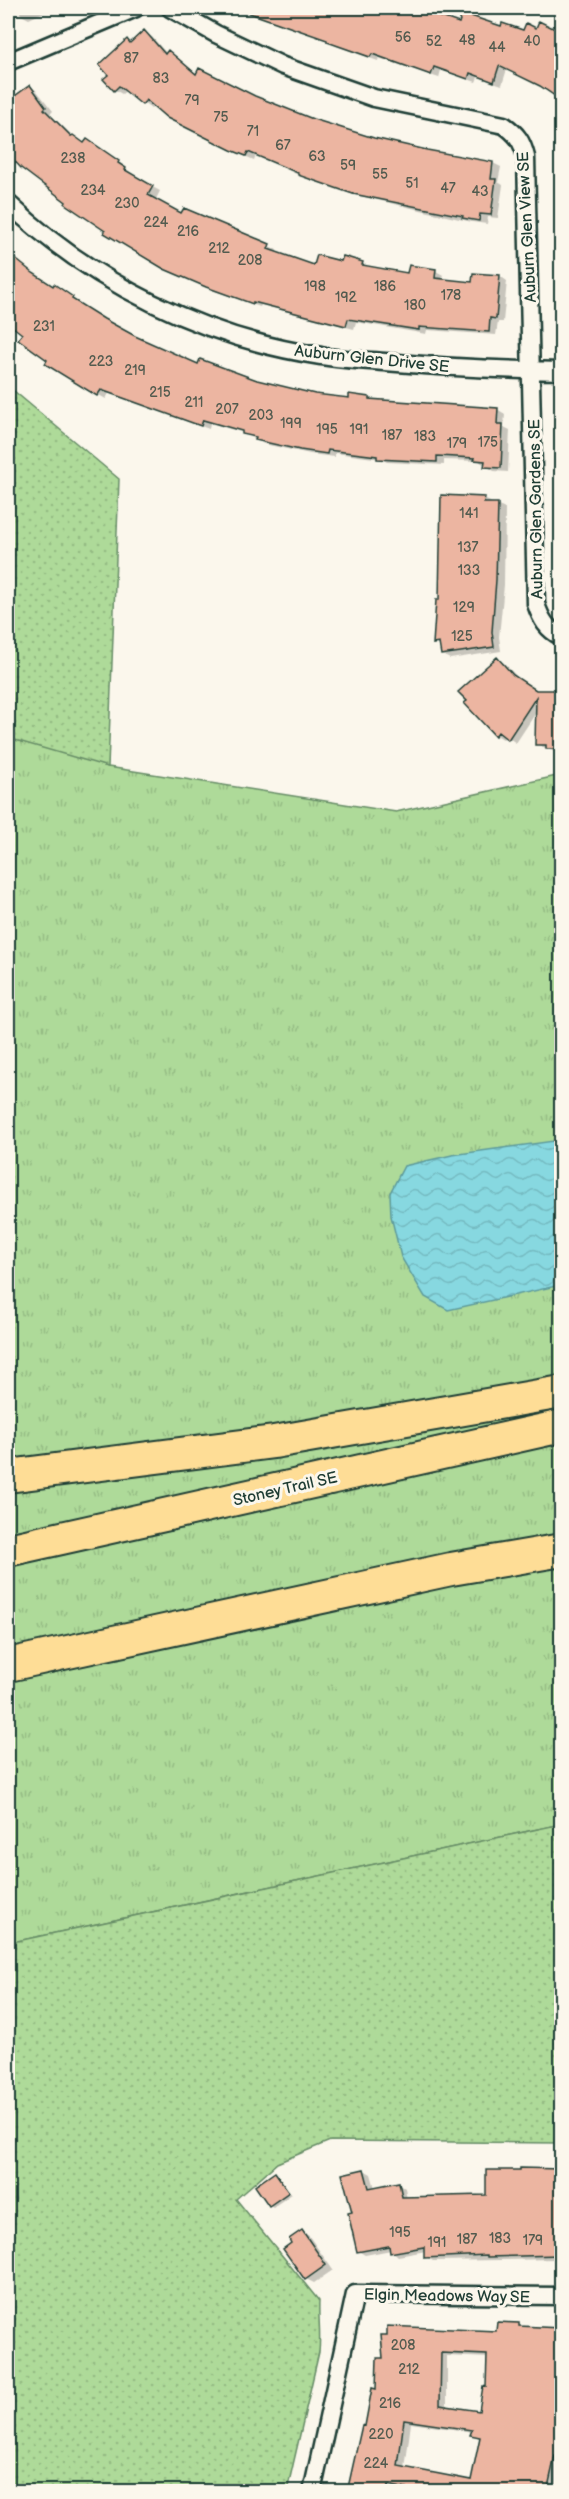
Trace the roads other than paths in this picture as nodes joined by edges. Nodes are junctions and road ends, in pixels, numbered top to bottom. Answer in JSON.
{"nodes":[{"id":1,"x":136,"y":8,"type":"edge"},
{"id":2,"x":170,"y":8,"type":"edge"},
{"id":3,"x":8,"y":62,"type":"edge"},
{"id":4,"x":8,"y":202,"type":"edge"},
{"id":5,"x":531,"y":370,"type":"junction"},
{"id":6,"x":561,"y":371,"type":"edge"},
{"id":7,"x":561,"y":637,"type":"edge"},
{"id":8,"x":561,"y":1392,"type":"edge"},
{"id":9,"x":561,"y":1426,"type":"edge"},
{"id":10,"x":8,"y":1476,"type":"edge"},
{"id":11,"x":8,"y":1550,"type":"edge"},
{"id":12,"x":561,"y":1550,"type":"edge"},
{"id":13,"x":8,"y":1665,"type":"edge"},
{"id":14,"x":561,"y":2296,"type":"edge"},
{"id":15,"x":312,"y":2492,"type":"edge"}],
"edges":[{"from":1,"to":3,"type":"street"},
{"from":2,"to":5,"type":"street","name":"Auburn Glen View SE"},
{"from":4,"to":5,"type":"street","name":"Auburn Glen Drive SE"},
{"from":5,"to":6,"type":"street","name":"Auburn Glen Drive SE"},
{"from":5,"to":7,"type":"street","name":"Auburn Glen Gardens SE"},
{"from":8,"to":10,"type":"highway"},
{"from":9,"to":11,"type":"highway","name":"Stoney Trail SE"},
{"from":12,"to":13,"type":"highway"},
{"from":14,"to":15,"type":"street","name":"Elgin Meadows Way SE"}]}
